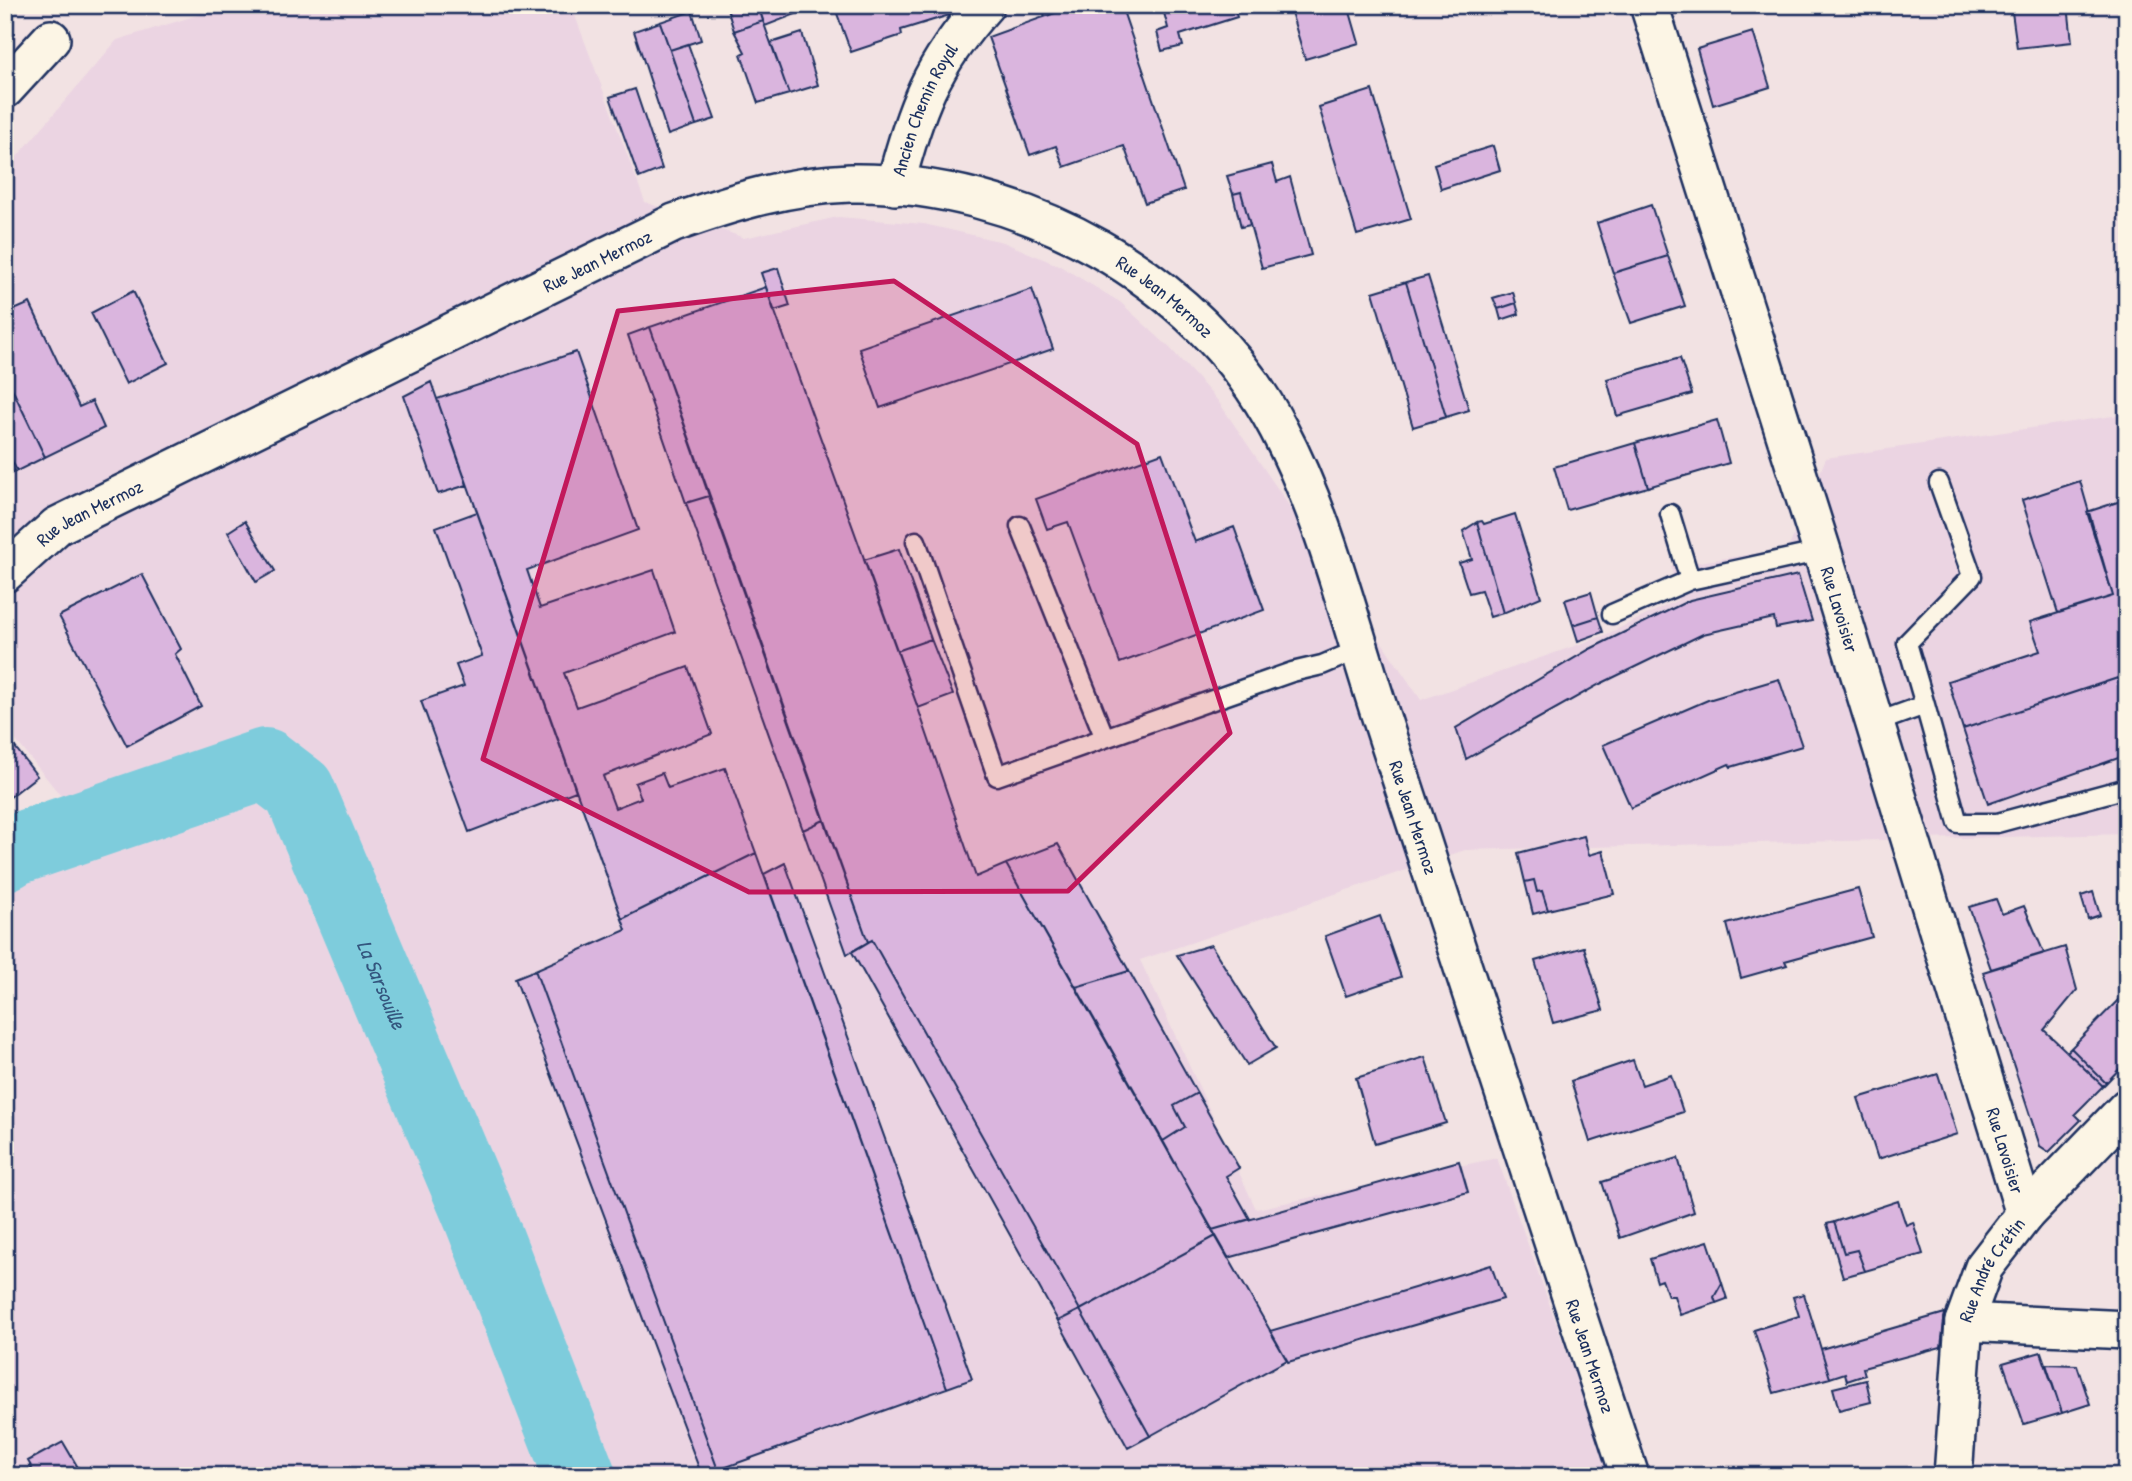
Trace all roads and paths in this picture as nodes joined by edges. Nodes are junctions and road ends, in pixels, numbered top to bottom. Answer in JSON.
{"nodes":[{"id":1,"x":985,"y":5,"type":"edge"},
{"id":2,"x":1649,"y":5,"type":"edge"},
{"id":3,"x":51,"y":39,"type":"dead end"},
{"id":4,"x":5,"y":89,"type":"edge"},
{"id":5,"x":895,"y":186,"type":"junction"},
{"id":6,"x":1939,"y":483,"type":"dead end"},
{"id":7,"x":1670,"y":514,"type":"dead end"},
{"id":8,"x":1020,"y":526,"type":"dead end"},
{"id":9,"x":916,"y":541,"type":"dead end"},
{"id":10,"x":1822,"y":551,"type":"junction"},
{"id":11,"x":5,"y":573,"type":"edge"},
{"id":12,"x":1690,"y":580,"type":"junction"},
{"id":13,"x":1612,"y":614,"type":"dead end"},
{"id":14,"x":1360,"y":649,"type":"junction"},
{"id":15,"x":1925,"y":705,"type":"junction"},
{"id":16,"x":1875,"y":723,"type":"junction"},
{"id":17,"x":1104,"y":736,"type":"junction"},
{"id":18,"x":2127,"y":788,"type":"edge"},
{"id":19,"x":2127,"y":1108,"type":"edge"},
{"id":20,"x":2025,"y":1214,"type":"junction"},
{"id":21,"x":1964,"y":1322,"type":"junction"},
{"id":22,"x":2127,"y":1331,"type":"edge"},
{"id":23,"x":1630,"y":1476,"type":"edge"},
{"id":24,"x":1953,"y":1476,"type":"edge"}],
"edges":[{"from":1,"to":5,"type":"street","name":"Ancien Chemin Royal"},
{"from":2,"to":10,"type":"street","name":"Rue Lavoisier"},
{"from":3,"to":4,"type":"street"},
{"from":5,"to":11,"type":"street","name":"Rue Jean Mermoz"},
{"from":5,"to":14,"type":"street","name":"Rue Jean Mermoz"},
{"from":6,"to":15,"type":"lane"},
{"from":7,"to":12,"type":"lane"},
{"from":8,"to":17,"type":"lane"},
{"from":9,"to":17,"type":"lane"},
{"from":10,"to":12,"type":"lane"},
{"from":10,"to":16,"type":"street","name":"Rue Lavoisier"},
{"from":12,"to":13,"type":"lane"},
{"from":14,"to":17,"type":"lane"},
{"from":14,"to":23,"type":"street","name":"Rue Jean Mermoz"},
{"from":15,"to":16,"type":"lane"},
{"from":15,"to":18,"type":"lane"},
{"from":16,"to":20,"type":"street","name":"Rue Lavoisier"},
{"from":19,"to":20,"type":"street","name":"Rue André Crétin"},
{"from":20,"to":21,"type":"street","name":"Rue André Crétin"},
{"from":21,"to":22,"type":"street"},
{"from":21,"to":24,"type":"street","name":"Rue André Crétin"}]}
